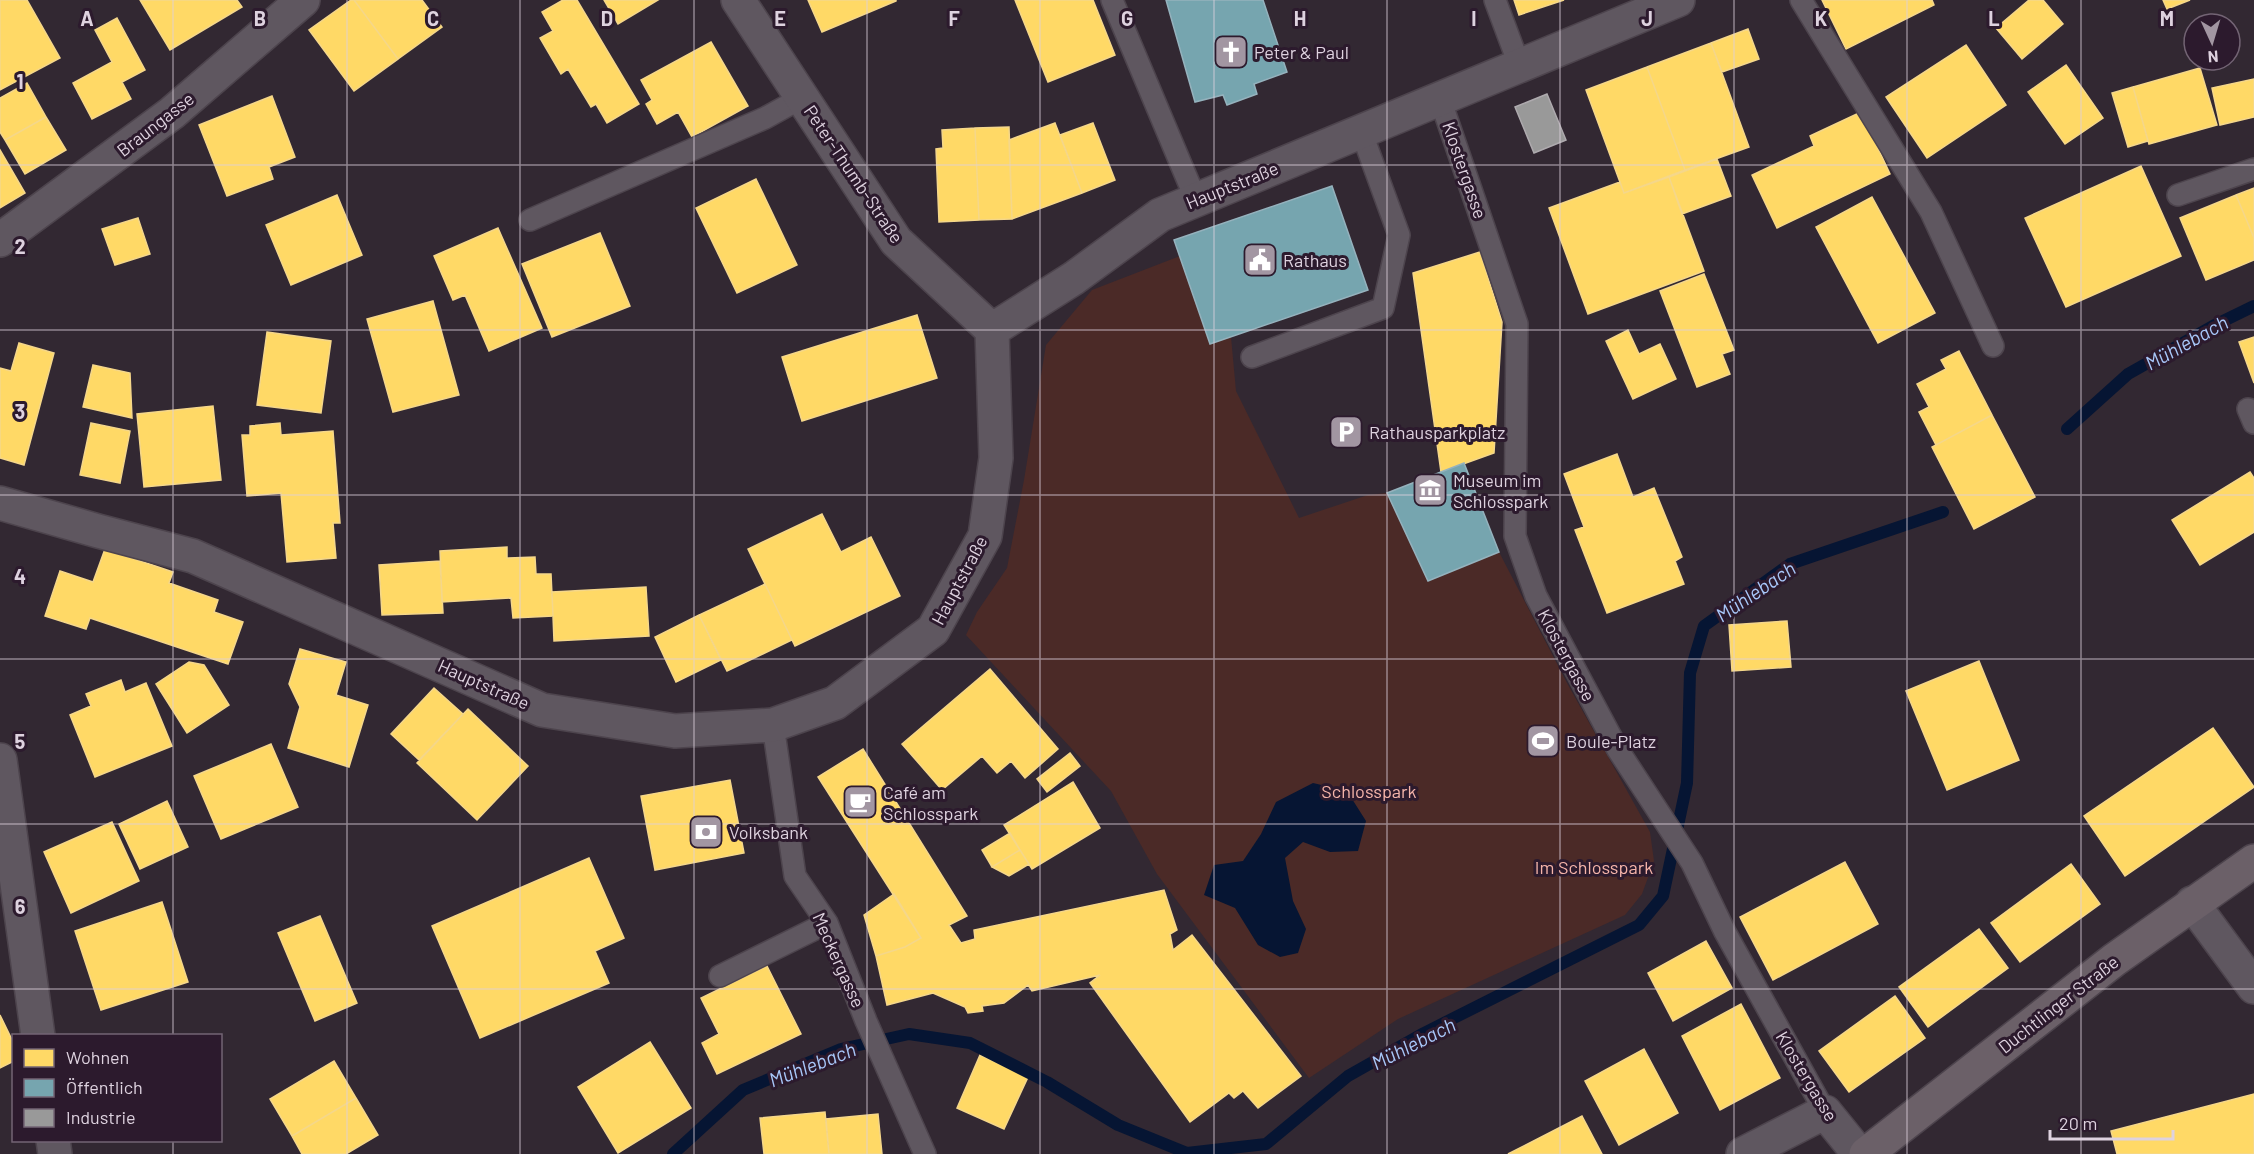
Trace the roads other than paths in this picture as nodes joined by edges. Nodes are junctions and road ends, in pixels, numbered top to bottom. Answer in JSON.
{"nodes":[{"id":1,"x":303,"y":0,"type":"edge"},
{"id":2,"x":738,"y":0,"type":"edge"},
{"id":3,"x":1112,"y":0,"type":"edge"},
{"id":4,"x":1495,"y":0,"type":"edge"},
{"id":5,"x":1678,"y":0,"type":"edge"},
{"id":6,"x":1801,"y":0,"type":"edge"},
{"id":7,"x":1520,"y":67,"type":"junction"},
{"id":8,"x":803,"y":97,"type":"junction"},
{"id":9,"x":1440,"y":99,"type":"junction"},
{"id":10,"x":1361,"y":131,"type":"junction"},
{"id":11,"x":2254,"y":169,"type":"edge"},
{"id":12,"x":2178,"y":195,"type":"dead end"},
{"id":13,"x":1196,"y":200,"type":"junction"},
{"id":14,"x":530,"y":220,"type":"dead end"},
{"id":15,"x":0,"y":240,"type":"edge"},
{"id":16,"x":992,"y":330,"type":"junction"},
{"id":17,"x":1993,"y":346,"type":"dead end"},
{"id":18,"x":1252,"y":357,"type":"dead end"},
{"id":19,"x":2,"y":512,"type":"edge"},
{"id":20,"x":773,"y":725,"type":"junction"},
{"id":21,"x":0,"y":760,"type":"edge"},
{"id":22,"x":2254,"y":861,"type":"edge"},
{"id":23,"x":2192,"y":903,"type":"junction"},
{"id":24,"x":827,"y":923,"type":"junction"},
{"id":25,"x":720,"y":976,"type":"dead end"},
{"id":26,"x":2254,"y":987,"type":"edge"},
{"id":27,"x":38,"y":1034,"type":"edge"},
{"id":28,"x":1825,"y":1112,"type":"junction"},
{"id":29,"x":925,"y":1154,"type":"edge"},
{"id":30,"x":1743,"y":1154,"type":"edge"},
{"id":31,"x":1859,"y":1154,"type":"edge"},
{"id":32,"x":1866,"y":1154,"type":"edge"}],
"edges":[{"from":1,"to":15,"type":"street","name":"Braungasse"},
{"from":2,"to":8,"type":"street","name":"Peter-Thumb-Straße"},
{"from":3,"to":13,"type":"lane"},
{"from":4,"to":7,"type":"lane"},
{"from":5,"to":7,"type":"street","name":"Hauptstraße"},
{"from":6,"to":17,"type":"lane"},
{"from":7,"to":9,"type":"street","name":"Hauptstraße"},
{"from":8,"to":14,"type":"lane"},
{"from":8,"to":16,"type":"street","name":"Peter-Thumb-Straße"},
{"from":9,"to":10,"type":"street","name":"Hauptstraße"},
{"from":9,"to":28,"type":"lane","name":"Klostergasse"},
{"from":10,"to":13,"type":"street","name":"Hauptstraße"},
{"from":10,"to":18,"type":"lane"},
{"from":11,"to":12,"type":"lane"},
{"from":13,"to":16,"type":"street","name":"Hauptstraße"},
{"from":16,"to":20,"type":"street","name":"Hauptstraße"},
{"from":19,"to":20,"type":"street","name":"Hauptstraße"},
{"from":20,"to":24,"type":"lane","name":"Meckergasse"},
{"from":21,"to":27,"type":"street"},
{"from":22,"to":23,"type":"main road","name":"Duchtlinger Straße"},
{"from":23,"to":26,"type":"street"},
{"from":23,"to":32,"type":"main road","name":"Duchtlinger Straße"},
{"from":24,"to":25,"type":"lane"},
{"from":24,"to":29,"type":"lane","name":"Meckergasse"},
{"from":28,"to":30,"type":"street"},
{"from":28,"to":31,"type":"street","name":"Klostergasse"}]}
